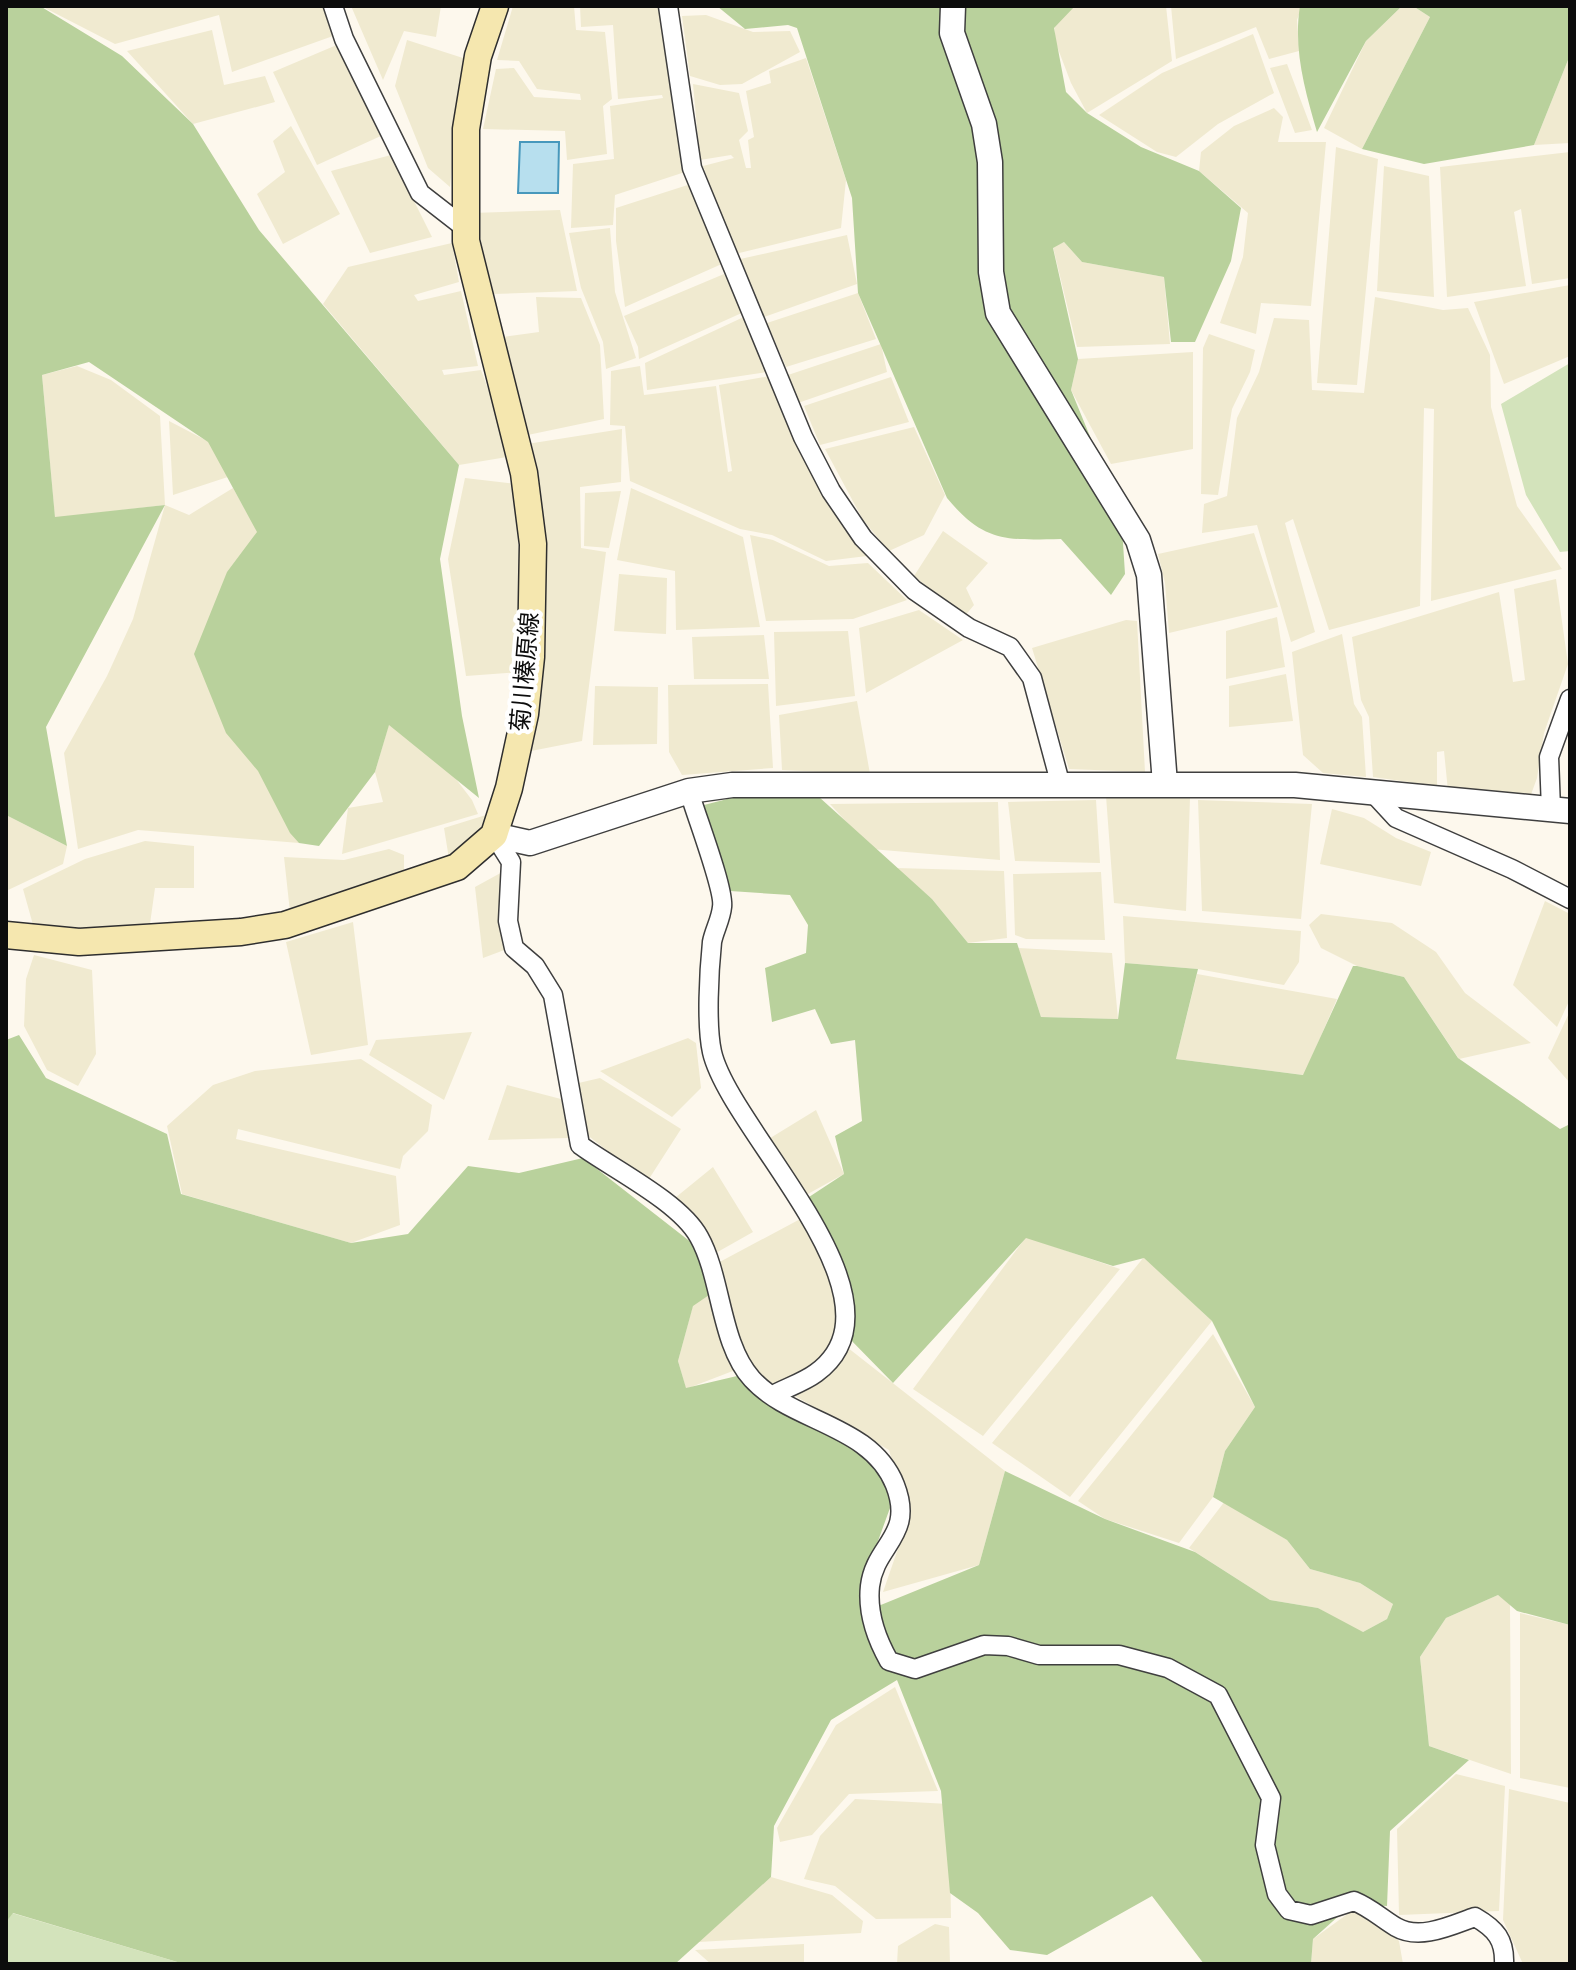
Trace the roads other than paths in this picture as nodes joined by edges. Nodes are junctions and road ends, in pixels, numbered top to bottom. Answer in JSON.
{"nodes":[{"id":1,"x":333,"y":6,"type":"edge"},
{"id":2,"x":495,"y":6,"type":"edge"},
{"id":3,"x":668,"y":6,"type":"edge"},
{"id":4,"x":953,"y":6,"type":"edge"},
{"id":5,"x":465,"y":228,"type":"junction"},
{"id":6,"x":1570,"y":699,"type":"edge"},
{"id":7,"x":1165,"y":784,"type":"junction"},
{"id":8,"x":1061,"y":786,"type":"junction"},
{"id":9,"x":689,"y":791,"type":"junction"},
{"id":10,"x":1372,"y":792,"type":"junction"},
{"id":11,"x":1560,"y":810,"type":"edge"},
{"id":12,"x":494,"y":835,"type":"junction"},
{"id":13,"x":1570,"y":899,"type":"edge"},
{"id":14,"x":6,"y":935,"type":"edge"},
{"id":15,"x":773,"y":1395,"type":"junction"},
{"id":16,"x":1504,"y":1964,"type":"edge"}],
"edges":[{"from":1,"to":5,"type":"street"},
{"from":2,"to":5,"type":"main road","name":"菊川榛原線"},
{"from":3,"to":8,"type":"street"},
{"from":4,"to":7,"type":"street"},
{"from":5,"to":12,"type":"main road","name":"菊川榛原線"},
{"from":6,"to":11,"type":"street"},
{"from":7,"to":8,"type":"street"},
{"from":7,"to":10,"type":"street"},
{"from":8,"to":9,"type":"street"},
{"from":9,"to":12,"type":"street"},
{"from":9,"to":15,"type":"street"},
{"from":10,"to":11,"type":"street"},
{"from":10,"to":13,"type":"street"},
{"from":12,"to":14,"type":"main road"},
{"from":12,"to":15,"type":"street"},
{"from":15,"to":16,"type":"street"}]}
